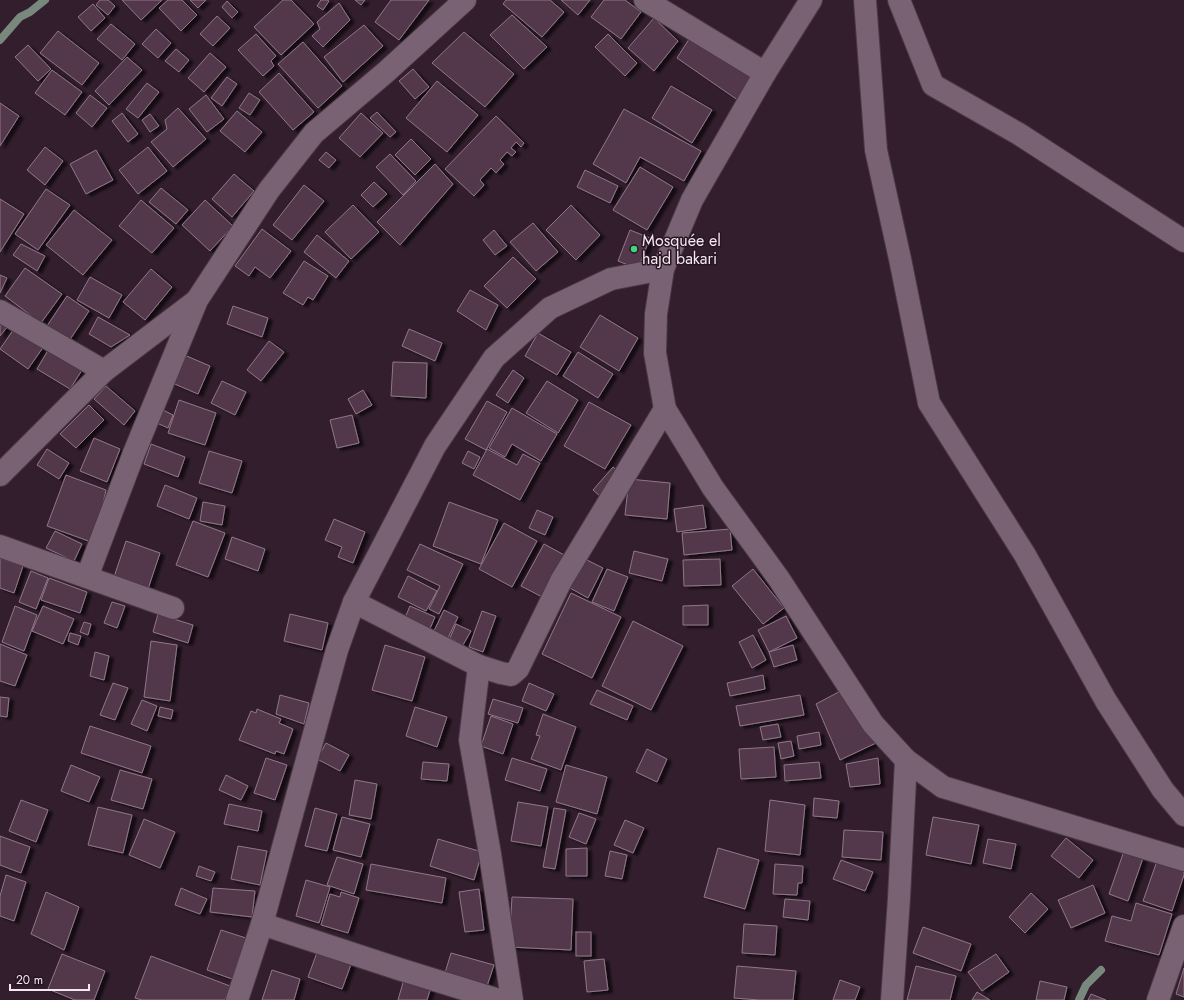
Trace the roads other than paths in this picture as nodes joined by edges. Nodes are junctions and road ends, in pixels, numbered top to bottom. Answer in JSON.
{"nodes":[{"id":1,"x":465,"y":0,"type":"edge"},
{"id":2,"x":645,"y":0,"type":"edge"},
{"id":3,"x":811,"y":0,"type":"edge"},
{"id":4,"x":865,"y":0,"type":"edge"},
{"id":5,"x":899,"y":0,"type":"edge"},
{"id":6,"x":765,"y":73,"type":"junction"},
{"id":7,"x":1184,"y":240,"type":"edge"},
{"id":8,"x":663,"y":269,"type":"junction"},
{"id":9,"x":197,"y":300,"type":"junction"},
{"id":10,"x":0,"y":311,"type":"edge"},
{"id":11,"x":104,"y":371,"type":"junction"},
{"id":12,"x":665,"y":409,"type":"junction"},
{"id":13,"x":0,"y":475,"type":"edge"},
{"id":14,"x":0,"y":546,"type":"edge"},
{"id":15,"x":87,"y":577,"type":"junction"},
{"id":16,"x":354,"y":602,"type":"junction"},
{"id":17,"x":173,"y":608,"type":"dead end"},
{"id":18,"x":479,"y":666,"type":"junction"},
{"id":19,"x":906,"y":760,"type":"junction"},
{"id":20,"x":1184,"y":815,"type":"edge"},
{"id":21,"x":1183,"y":861,"type":"edge"},
{"id":22,"x":262,"y":924,"type":"junction"},
{"id":23,"x":1184,"y":926,"type":"edge"},
{"id":24,"x":444,"y":992,"type":"edge"},
{"id":25,"x":237,"y":1000,"type":"edge"},
{"id":26,"x":499,"y":1000,"type":"edge"},
{"id":27,"x":512,"y":1000,"type":"edge"},
{"id":28,"x":892,"y":1000,"type":"edge"},
{"id":29,"x":1158,"y":1000,"type":"edge"}],
"edges":[{"from":1,"to":9,"type":"street"},
{"from":2,"to":6,"type":"street"},
{"from":3,"to":6,"type":"street"},
{"from":4,"to":20,"type":"street"},
{"from":5,"to":7,"type":"street"},
{"from":6,"to":8,"type":"street"},
{"from":8,"to":12,"type":"street"},
{"from":8,"to":16,"type":"street"},
{"from":9,"to":11,"type":"street"},
{"from":9,"to":15,"type":"street"},
{"from":10,"to":11,"type":"street"},
{"from":11,"to":13,"type":"street"},
{"from":12,"to":18,"type":"street"},
{"from":12,"to":19,"type":"street"},
{"from":14,"to":15,"type":"street"},
{"from":15,"to":17,"type":"street"},
{"from":16,"to":18,"type":"street"},
{"from":16,"to":22,"type":"street"},
{"from":18,"to":27,"type":"street"},
{"from":19,"to":21,"type":"street"},
{"from":19,"to":28,"type":"street"},
{"from":22,"to":24,"type":"street"},
{"from":22,"to":25,"type":"street"},
{"from":23,"to":29,"type":"street"},
{"from":24,"to":26,"type":"street"}]}
